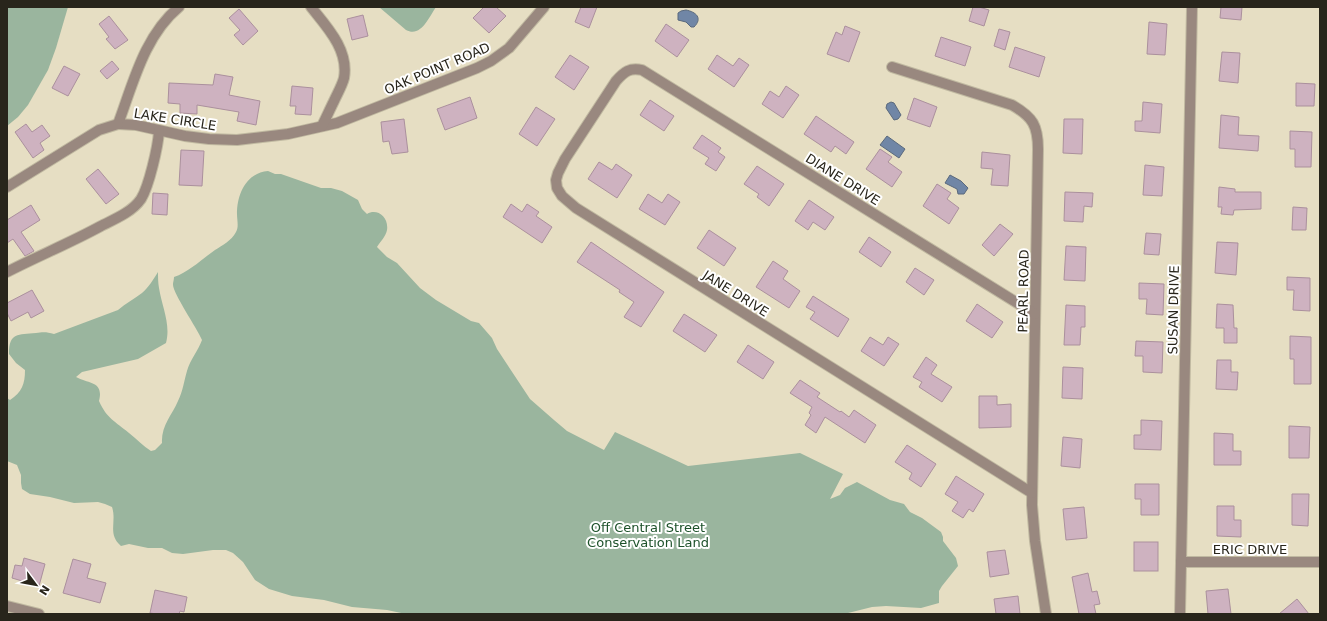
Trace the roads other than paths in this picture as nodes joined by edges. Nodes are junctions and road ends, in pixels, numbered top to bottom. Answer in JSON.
{"nodes":[{"id":1,"x":179,"y":7,"type":"edge"},
{"id":2,"x":311,"y":7,"type":"edge"},
{"id":3,"x":544,"y":7,"type":"edge"},
{"id":4,"x":1192,"y":7,"type":"edge"},
{"id":5,"x":892,"y":67,"type":"dead end"},
{"id":6,"x":636,"y":68,"type":"joint"},
{"id":7,"x":118,"y":124,"type":"junction"},
{"id":8,"x":322,"y":126,"type":"junction"},
{"id":9,"x":159,"y":131,"type":"junction"},
{"id":10,"x":7,"y":187,"type":"edge"},
{"id":11,"x":7,"y":272,"type":"edge"},
{"id":12,"x":1035,"y":314,"type":"junction"},
{"id":13,"x":1032,"y":493,"type":"junction"},
{"id":14,"x":1181,"y":562,"type":"junction"},
{"id":15,"x":1320,"y":562,"type":"edge"},
{"id":16,"x":7,"y":606,"type":"edge"},
{"id":17,"x":39,"y":614,"type":"edge"},
{"id":18,"x":1046,"y":614,"type":"edge"},
{"id":19,"x":1180,"y":614,"type":"edge"}],
"edges":[{"from":1,"to":7,"type":"street","name":"LAKE CIRCLE"},
{"from":2,"to":8,"type":"street"},
{"from":3,"to":8,"type":"street","name":"OAK POINT ROAD"},
{"from":4,"to":14,"type":"street","name":"SUSAN DRIVE"},
{"from":5,"to":12,"type":"street","name":"PEARL ROAD"},
{"from":6,"to":12,"type":"street","name":"DIANE DRIVE"},
{"from":6,"to":13,"type":"street","name":"JANE DRIVE"},
{"from":7,"to":9,"type":"street","name":"LAKE CIRCLE"},
{"from":7,"to":10,"type":"street"},
{"from":8,"to":9,"type":"street","name":"LAKE CIRCLE"},
{"from":9,"to":11,"type":"street"},
{"from":12,"to":13,"type":"street","name":"PEARL ROAD"},
{"from":13,"to":18,"type":"street","name":"PEARL ROAD"},
{"from":14,"to":15,"type":"street","name":"ERIC DRIVE"},
{"from":14,"to":19,"type":"street","name":"SUSAN DRIVE"},
{"from":16,"to":17,"type":"street"}]}
